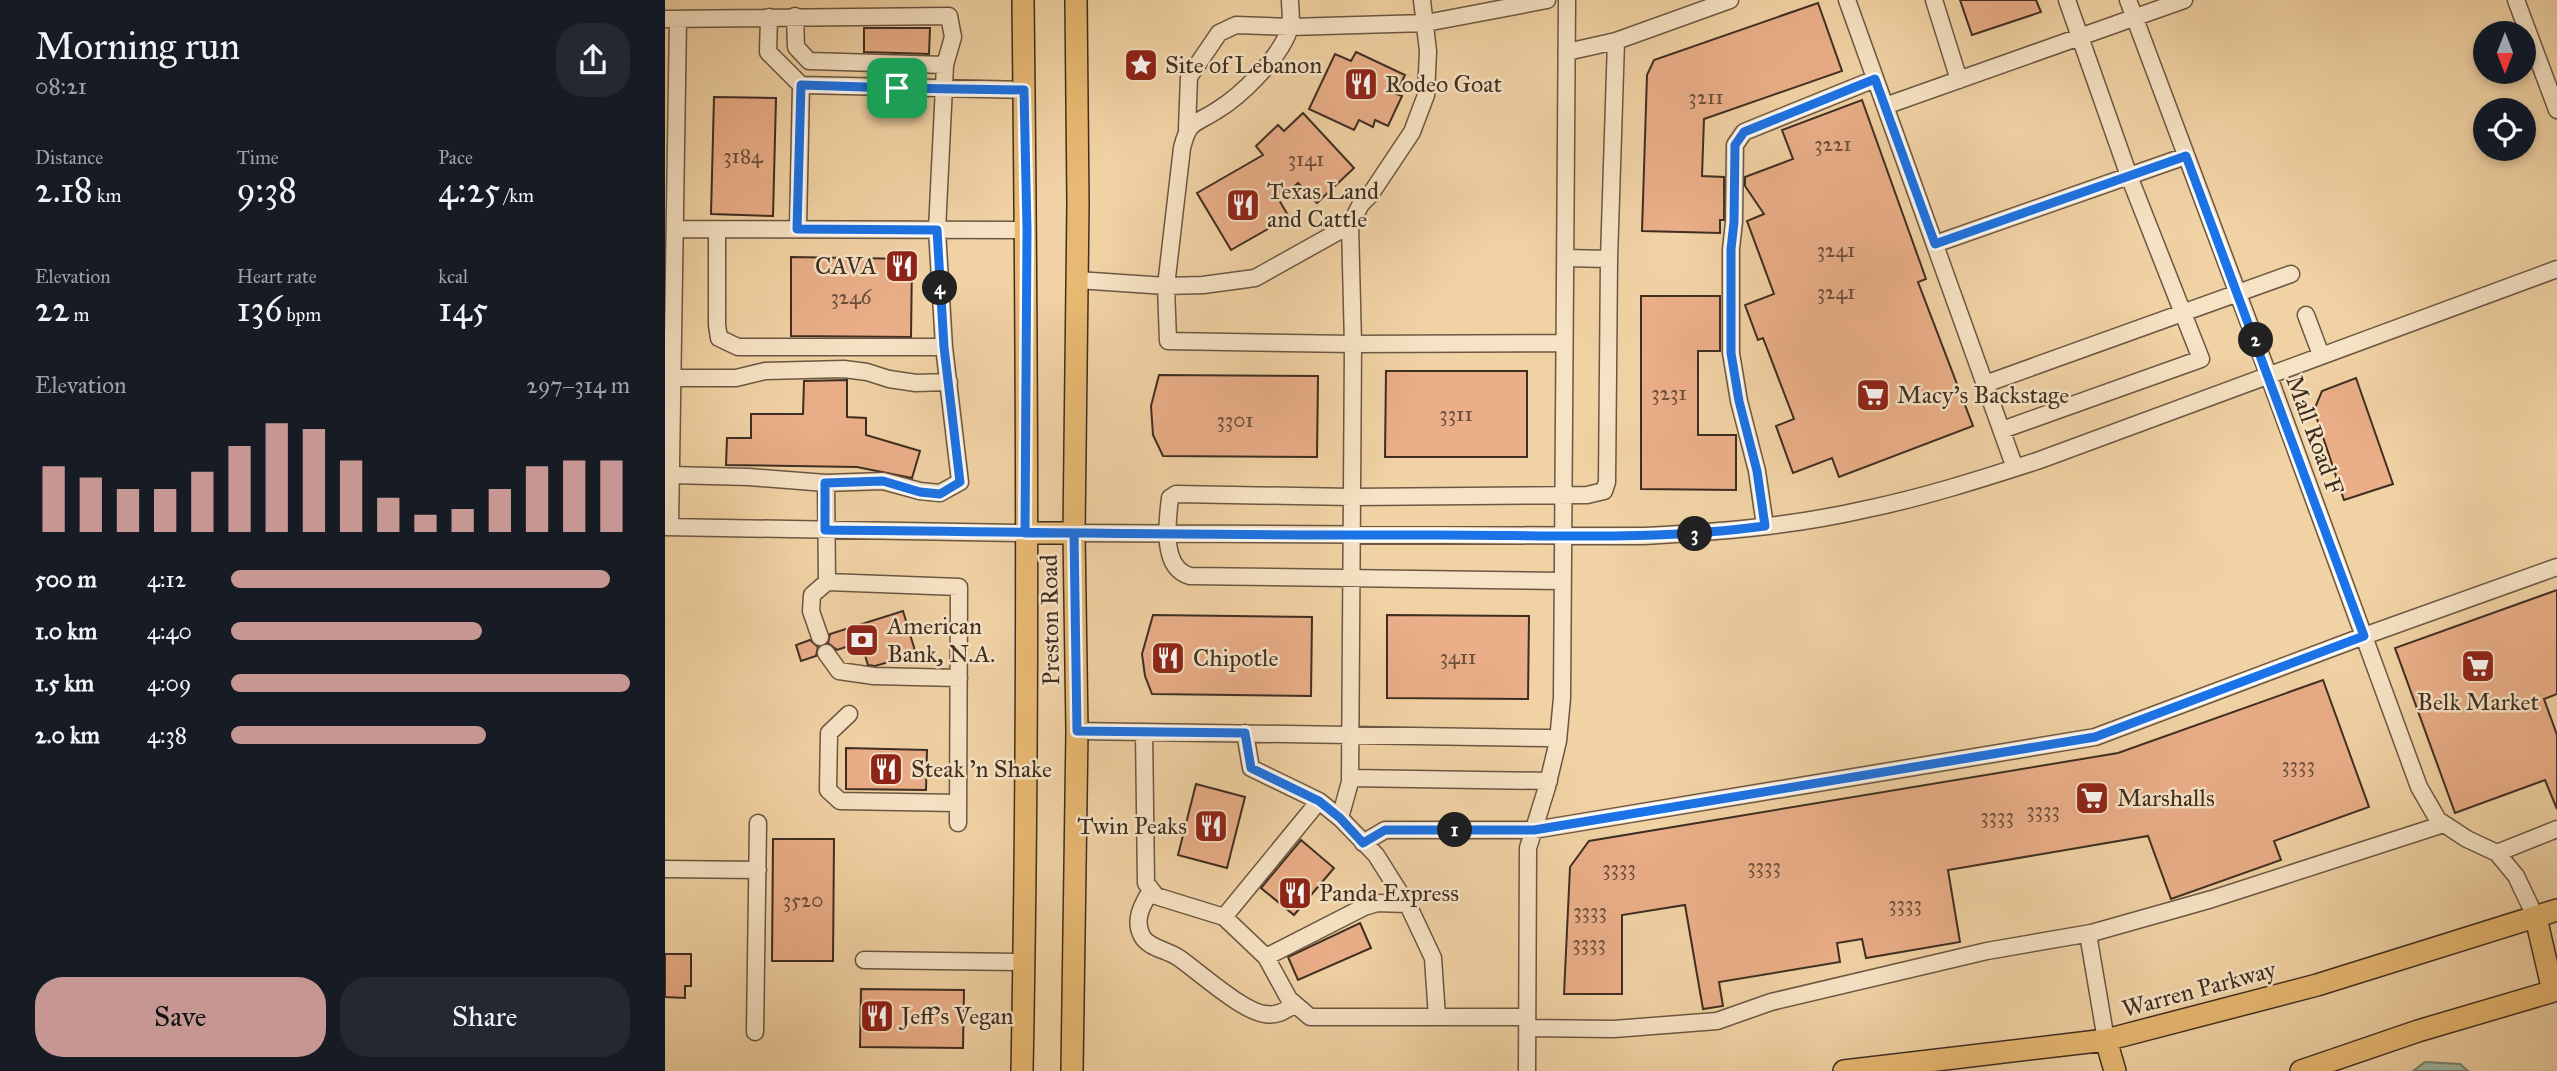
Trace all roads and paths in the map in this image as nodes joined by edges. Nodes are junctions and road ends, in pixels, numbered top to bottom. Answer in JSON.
{"nodes":[{"id":1,"x":1023,"y":0,"type":"edge"},
{"id":2,"x":1076,"y":0,"type":"edge"},
{"id":3,"x":1290,"y":0,"type":"edge"},
{"id":4,"x":1422,"y":0,"type":"edge"},
{"id":5,"x":1547,"y":0,"type":"edge"},
{"id":6,"x":1567,"y":0,"type":"edge"},
{"id":7,"x":1730,"y":0,"type":"edge"},
{"id":8,"x":1847,"y":0,"type":"edge"},
{"id":9,"x":1934,"y":0,"type":"edge"},
{"id":10,"x":2067,"y":0,"type":"edge"},
{"id":11,"x":2128,"y":0,"type":"edge"},
{"id":12,"x":2184,"y":0,"type":"edge"},
{"id":13,"x":2516,"y":0,"type":"edge"},
{"id":14,"x":913,"y":8,"type":"edge"},
{"id":15,"x":795,"y":16,"type":"junction"},
{"id":16,"x":769,"y":17,"type":"junction"},
{"id":17,"x":2134,"y":18,"type":"junction"},
{"id":18,"x":671,"y":19,"type":"edge"},
{"id":19,"x":1426,"y":23,"type":"junction"},
{"id":20,"x":1290,"y":27,"type":"junction"},
{"id":21,"x":2081,"y":36,"type":"junction"},
{"id":22,"x":1616,"y":41,"type":"junction"},
{"id":23,"x":1567,"y":52,"type":"junction"},
{"id":24,"x":945,"y":65,"type":"junction"},
{"id":25,"x":1875,"y":79,"type":"junction"},
{"id":26,"x":1959,"y":80,"type":"junction"},
{"id":27,"x":801,"y":85,"type":"junction"},
{"id":28,"x":946,"y":89,"type":"junction"},
{"id":29,"x":1024,"y":90,"type":"junction"},
{"id":30,"x":1885,"y":106,"type":"junction"},
{"id":31,"x":2557,"y":110,"type":"edge"},
{"id":32,"x":1187,"y":129,"type":"junction"},
{"id":33,"x":2186,"y":156,"type":"junction"},
{"id":34,"x":2129,"y":176,"type":"junction"},
{"id":35,"x":1350,"y":225,"type":"junction"},
{"id":36,"x":675,"y":229,"type":"junction"},
{"id":37,"x":717,"y":229,"type":"junction"},
{"id":38,"x":797,"y":229,"type":"junction"},
{"id":39,"x":937,"y":230,"type":"junction"},
{"id":40,"x":1027,"y":230,"type":"junction"},
{"id":41,"x":1935,"y":244,"type":"junction"},
{"id":42,"x":1565,"y":258,"type":"junction"},
{"id":43,"x":1609,"y":259,"type":"junction"},
{"id":44,"x":2557,"y":269,"type":"edge"},
{"id":45,"x":2291,"y":274,"type":"dead end"},
{"id":46,"x":1077,"y":281,"type":"junction"},
{"id":47,"x":1166,"y":286,"type":"junction"},
{"id":48,"x":2238,"y":293,"type":"junction"},
{"id":49,"x":2181,"y":313,"type":"junction"},
{"id":50,"x":2306,"y":315,"type":"dead end"},
{"id":51,"x":1564,"y":343,"type":"junction"},
{"id":52,"x":1353,"y":344,"type":"junction"},
{"id":53,"x":944,"y":347,"type":"junction"},
{"id":54,"x":2321,"y":355,"type":"junction"},
{"id":55,"x":2269,"y":374,"type":"junction"},
{"id":56,"x":673,"y":378,"type":"junction"},
{"id":57,"x":950,"y":382,"type":"junction"},
{"id":58,"x":1985,"y":384,"type":"junction"},
{"id":59,"x":2002,"y":430,"type":"junction"},
{"id":60,"x":2015,"y":468,"type":"junction"},
{"id":61,"x":671,"y":475,"type":"junction"},
{"id":62,"x":825,"y":483,"type":"junction"},
{"id":63,"x":1563,"y":495,"type":"junction"},
{"id":64,"x":1352,"y":497,"type":"junction"},
{"id":65,"x":1765,"y":526,"type":"junction"},
{"id":66,"x":668,"y":527,"type":"edge"},
{"id":67,"x":825,"y":530,"type":"junction"},
{"id":68,"x":1025,"y":533,"type":"junction"},
{"id":69,"x":1074,"y":533,"type":"junction"},
{"id":70,"x":1168,"y":534,"type":"junction"},
{"id":71,"x":1352,"y":536,"type":"junction"},
{"id":72,"x":1563,"y":536,"type":"junction"},
{"id":73,"x":2557,"y":567,"type":"edge"},
{"id":74,"x":1352,"y":579,"type":"junction"},
{"id":75,"x":1562,"y":581,"type":"junction"},
{"id":76,"x":827,"y":582,"type":"junction"},
{"id":77,"x":2364,"y":636,"type":"junction"},
{"id":78,"x":820,"y":637,"type":"dead end"},
{"id":79,"x":825,"y":653,"type":"dead end"},
{"id":80,"x":959,"y":678,"type":"junction"},
{"id":81,"x":849,"y":714,"type":"dead end"},
{"id":82,"x":1077,"y":731,"type":"junction"},
{"id":83,"x":1144,"y":732,"type":"junction"},
{"id":84,"x":1245,"y":733,"type":"junction"},
{"id":85,"x":1349,"y":735,"type":"junction"},
{"id":86,"x":1558,"y":741,"type":"junction"},
{"id":87,"x":1350,"y":778,"type":"junction"},
{"id":88,"x":1549,"y":781,"type":"junction"},
{"id":89,"x":1319,"y":801,"type":"junction"},
{"id":90,"x":958,"y":803,"type":"junction"},
{"id":91,"x":1340,"y":818,"type":"junction"},
{"id":92,"x":758,"y":823,"type":"dead end"},
{"id":93,"x":958,"y":824,"type":"dead end"},
{"id":94,"x":2444,"y":824,"type":"junction"},
{"id":95,"x":2557,"y":829,"type":"edge"},
{"id":96,"x":1534,"y":830,"type":"junction"},
{"id":97,"x":1363,"y":843,"type":"junction"},
{"id":98,"x":2497,"y":853,"type":"junction"},
{"id":99,"x":665,"y":869,"type":"edge"},
{"id":100,"x":758,"y":870,"type":"junction"},
{"id":101,"x":1151,"y":890,"type":"junction"},
{"id":102,"x":1407,"y":904,"type":"junction"},
{"id":103,"x":2557,"y":910,"type":"edge"},
{"id":104,"x":1224,"y":918,"type":"junction"},
{"id":105,"x":2536,"y":918,"type":"junction"},
{"id":106,"x":2091,"y":933,"type":"junction"},
{"id":107,"x":1266,"y":957,"type":"junction"},
{"id":108,"x":864,"y":960,"type":"dead end"},
{"id":109,"x":1025,"y":962,"type":"junction"},
{"id":110,"x":2556,"y":993,"type":"edge"},
{"id":111,"x":1295,"y":1004,"type":"junction"},
{"id":112,"x":1437,"y":1017,"type":"junction"},
{"id":113,"x":1527,"y":1022,"type":"junction"},
{"id":114,"x":755,"y":1032,"type":"dead end"},
{"id":115,"x":2106,"y":1040,"type":"junction"},
{"id":116,"x":1022,"y":1071,"type":"edge"},
{"id":117,"x":1072,"y":1071,"type":"edge"},
{"id":118,"x":1527,"y":1071,"type":"edge"},
{"id":119,"x":1844,"y":1071,"type":"edge"},
{"id":120,"x":2115,"y":1071,"type":"edge"},
{"id":121,"x":2301,"y":1071,"type":"edge"}],
"edges":[{"from":1,"to":29,"type":"main road","name":"Preston Road"},
{"from":2,"to":46,"type":"main road","name":"Preston Road"},
{"from":3,"to":20,"type":"street"},
{"from":4,"to":19,"type":"street"},
{"from":5,"to":19,"type":"street"},
{"from":6,"to":23,"type":"street"},
{"from":7,"to":22,"type":"street"},
{"from":8,"to":25,"type":"street"},
{"from":9,"to":26,"type":"street"},
{"from":10,"to":21,"type":"street"},
{"from":11,"to":17,"type":"street","name":"Mall Road F"},
{"from":12,"to":17,"type":"street"},
{"from":13,"to":31,"type":"street"},
{"from":14,"to":15,"type":"street"},
{"from":14,"to":24,"type":"street"},
{"from":15,"to":16,"type":"street"},
{"from":15,"to":24,"type":"street"},
{"from":16,"to":18,"type":"street"},
{"from":16,"to":27,"type":"street"},
{"from":17,"to":21,"type":"street"},
{"from":17,"to":33,"type":"street","name":"Mall Road F"},
{"from":18,"to":36,"type":"street"},
{"from":19,"to":20,"type":"street"},
{"from":19,"to":35,"type":"street"},
{"from":20,"to":32,"type":"street"},
{"from":20,"to":32,"type":"street"},
{"from":21,"to":26,"type":"street"},
{"from":21,"to":34,"type":"street"},
{"from":22,"to":23,"type":"street"},
{"from":22,"to":43,"type":"street"},
{"from":23,"to":42,"type":"street"},
{"from":24,"to":28,"type":"street"},
{"from":25,"to":30,"type":"street"},
{"from":25,"to":65,"type":"street"},
{"from":26,"to":30,"type":"street"},
{"from":27,"to":28,"type":"street"},
{"from":27,"to":38,"type":"street"},
{"from":28,"to":29,"type":"street"},
{"from":28,"to":39,"type":"street"},
{"from":29,"to":40,"type":"main road","name":"Preston Road"},
{"from":30,"to":41,"type":"street"},
{"from":32,"to":47,"type":"street"},
{"from":33,"to":34,"type":"street"},
{"from":33,"to":48,"type":"street","name":"Mall Road F"},
{"from":34,"to":41,"type":"street"},
{"from":34,"to":49,"type":"street"},
{"from":35,"to":47,"type":"street"},
{"from":35,"to":52,"type":"street"},
{"from":36,"to":37,"type":"street"},
{"from":36,"to":56,"type":"street"},
{"from":37,"to":38,"type":"street"},
{"from":37,"to":53,"type":"street"},
{"from":38,"to":39,"type":"street"},
{"from":39,"to":40,"type":"street"},
{"from":39,"to":53,"type":"street"},
{"from":40,"to":68,"type":"main road","name":"Preston Road"},
{"from":41,"to":58,"type":"street"},
{"from":42,"to":43,"type":"street"},
{"from":42,"to":51,"type":"street"},
{"from":43,"to":63,"type":"street"},
{"from":44,"to":54,"type":"street"},
{"from":45,"to":48,"type":"street"},
{"from":46,"to":47,"type":"street"},
{"from":46,"to":69,"type":"main road","name":"Preston Road"},
{"from":47,"to":52,"type":"street"},
{"from":48,"to":49,"type":"street"},
{"from":48,"to":55,"type":"street","name":"Mall Road F"},
{"from":49,"to":58,"type":"street"},
{"from":49,"to":59,"type":"street"},
{"from":50,"to":54,"type":"street"},
{"from":51,"to":52,"type":"street"},
{"from":51,"to":63,"type":"street"},
{"from":52,"to":64,"type":"street"},
{"from":53,"to":57,"type":"street"},
{"from":54,"to":55,"type":"street"},
{"from":55,"to":60,"type":"street"},
{"from":55,"to":77,"type":"street","name":"Mall Road F"},
{"from":56,"to":57,"type":"street"},
{"from":56,"to":61,"type":"street"},
{"from":57,"to":62,"type":"street"},
{"from":58,"to":59,"type":"street"},
{"from":59,"to":60,"type":"street"},
{"from":60,"to":65,"type":"street"},
{"from":61,"to":62,"type":"street"},
{"from":61,"to":66,"type":"street"},
{"from":62,"to":67,"type":"street"},
{"from":63,"to":64,"type":"street"},
{"from":63,"to":72,"type":"street"},
{"from":64,"to":70,"type":"street"},
{"from":64,"to":71,"type":"street"},
{"from":65,"to":72,"type":"street"},
{"from":66,"to":67,"type":"street"},
{"from":67,"to":68,"type":"street"},
{"from":67,"to":76,"type":"street"},
{"from":68,"to":69,"type":"main road"},
{"from":68,"to":109,"type":"main road","name":"Preston Road"},
{"from":69,"to":70,"type":"street"},
{"from":69,"to":82,"type":"main road","name":"Preston Road"},
{"from":70,"to":71,"type":"street"},
{"from":70,"to":74,"type":"street"},
{"from":71,"to":72,"type":"street"},
{"from":71,"to":74,"type":"street"},
{"from":72,"to":75,"type":"street"},
{"from":73,"to":77,"type":"street"},
{"from":74,"to":75,"type":"street"},
{"from":74,"to":85,"type":"street"},
{"from":75,"to":86,"type":"street"},
{"from":76,"to":78,"type":"street"},
{"from":76,"to":80,"type":"street"},
{"from":77,"to":94,"type":"street","name":"Mall Road F"},
{"from":77,"to":96,"type":"street"},
{"from":79,"to":80,"type":"street"},
{"from":80,"to":90,"type":"street"},
{"from":81,"to":90,"type":"street"},
{"from":82,"to":83,"type":"street"},
{"from":82,"to":117,"type":"main road","name":"Preston Road"},
{"from":83,"to":84,"type":"street"},
{"from":83,"to":101,"type":"street"},
{"from":84,"to":85,"type":"street"},
{"from":84,"to":89,"type":"street"},
{"from":85,"to":86,"type":"street"},
{"from":85,"to":87,"type":"street"},
{"from":86,"to":88,"type":"street"},
{"from":87,"to":88,"type":"street"},
{"from":87,"to":91,"type":"street"},
{"from":88,"to":96,"type":"street"},
{"from":89,"to":91,"type":"street"},
{"from":89,"to":104,"type":"street"},
{"from":90,"to":93,"type":"street"},
{"from":91,"to":97,"type":"street"},
{"from":92,"to":100,"type":"street"},
{"from":94,"to":98,"type":"street","name":"Mall Road F"},
{"from":94,"to":106,"type":"street"},
{"from":95,"to":98,"type":"street"},
{"from":96,"to":97,"type":"street"},
{"from":96,"to":113,"type":"street"},
{"from":97,"to":102,"type":"street"},
{"from":98,"to":105,"type":"street"},
{"from":99,"to":100,"type":"street"},
{"from":100,"to":114,"type":"street"},
{"from":101,"to":104,"type":"street"},
{"from":101,"to":111,"type":"street"},
{"from":102,"to":107,"type":"street"},
{"from":102,"to":112,"type":"street"},
{"from":103,"to":105,"type":"main road","name":"Warren Parkway"},
{"from":104,"to":107,"type":"street"},
{"from":105,"to":110,"type":"main road"},
{"from":105,"to":115,"type":"main road","name":"Warren Parkway"},
{"from":106,"to":113,"type":"street"},
{"from":106,"to":115,"type":"street"},
{"from":107,"to":111,"type":"street"},
{"from":108,"to":109,"type":"street"},
{"from":109,"to":116,"type":"main road","name":"Preston Road"},
{"from":110,"to":121,"type":"main road"},
{"from":111,"to":112,"type":"street"},
{"from":112,"to":113,"type":"street"},
{"from":113,"to":118,"type":"street"},
{"from":115,"to":119,"type":"main road","name":"Warren Parkway"},
{"from":115,"to":120,"type":"main road"}]}
